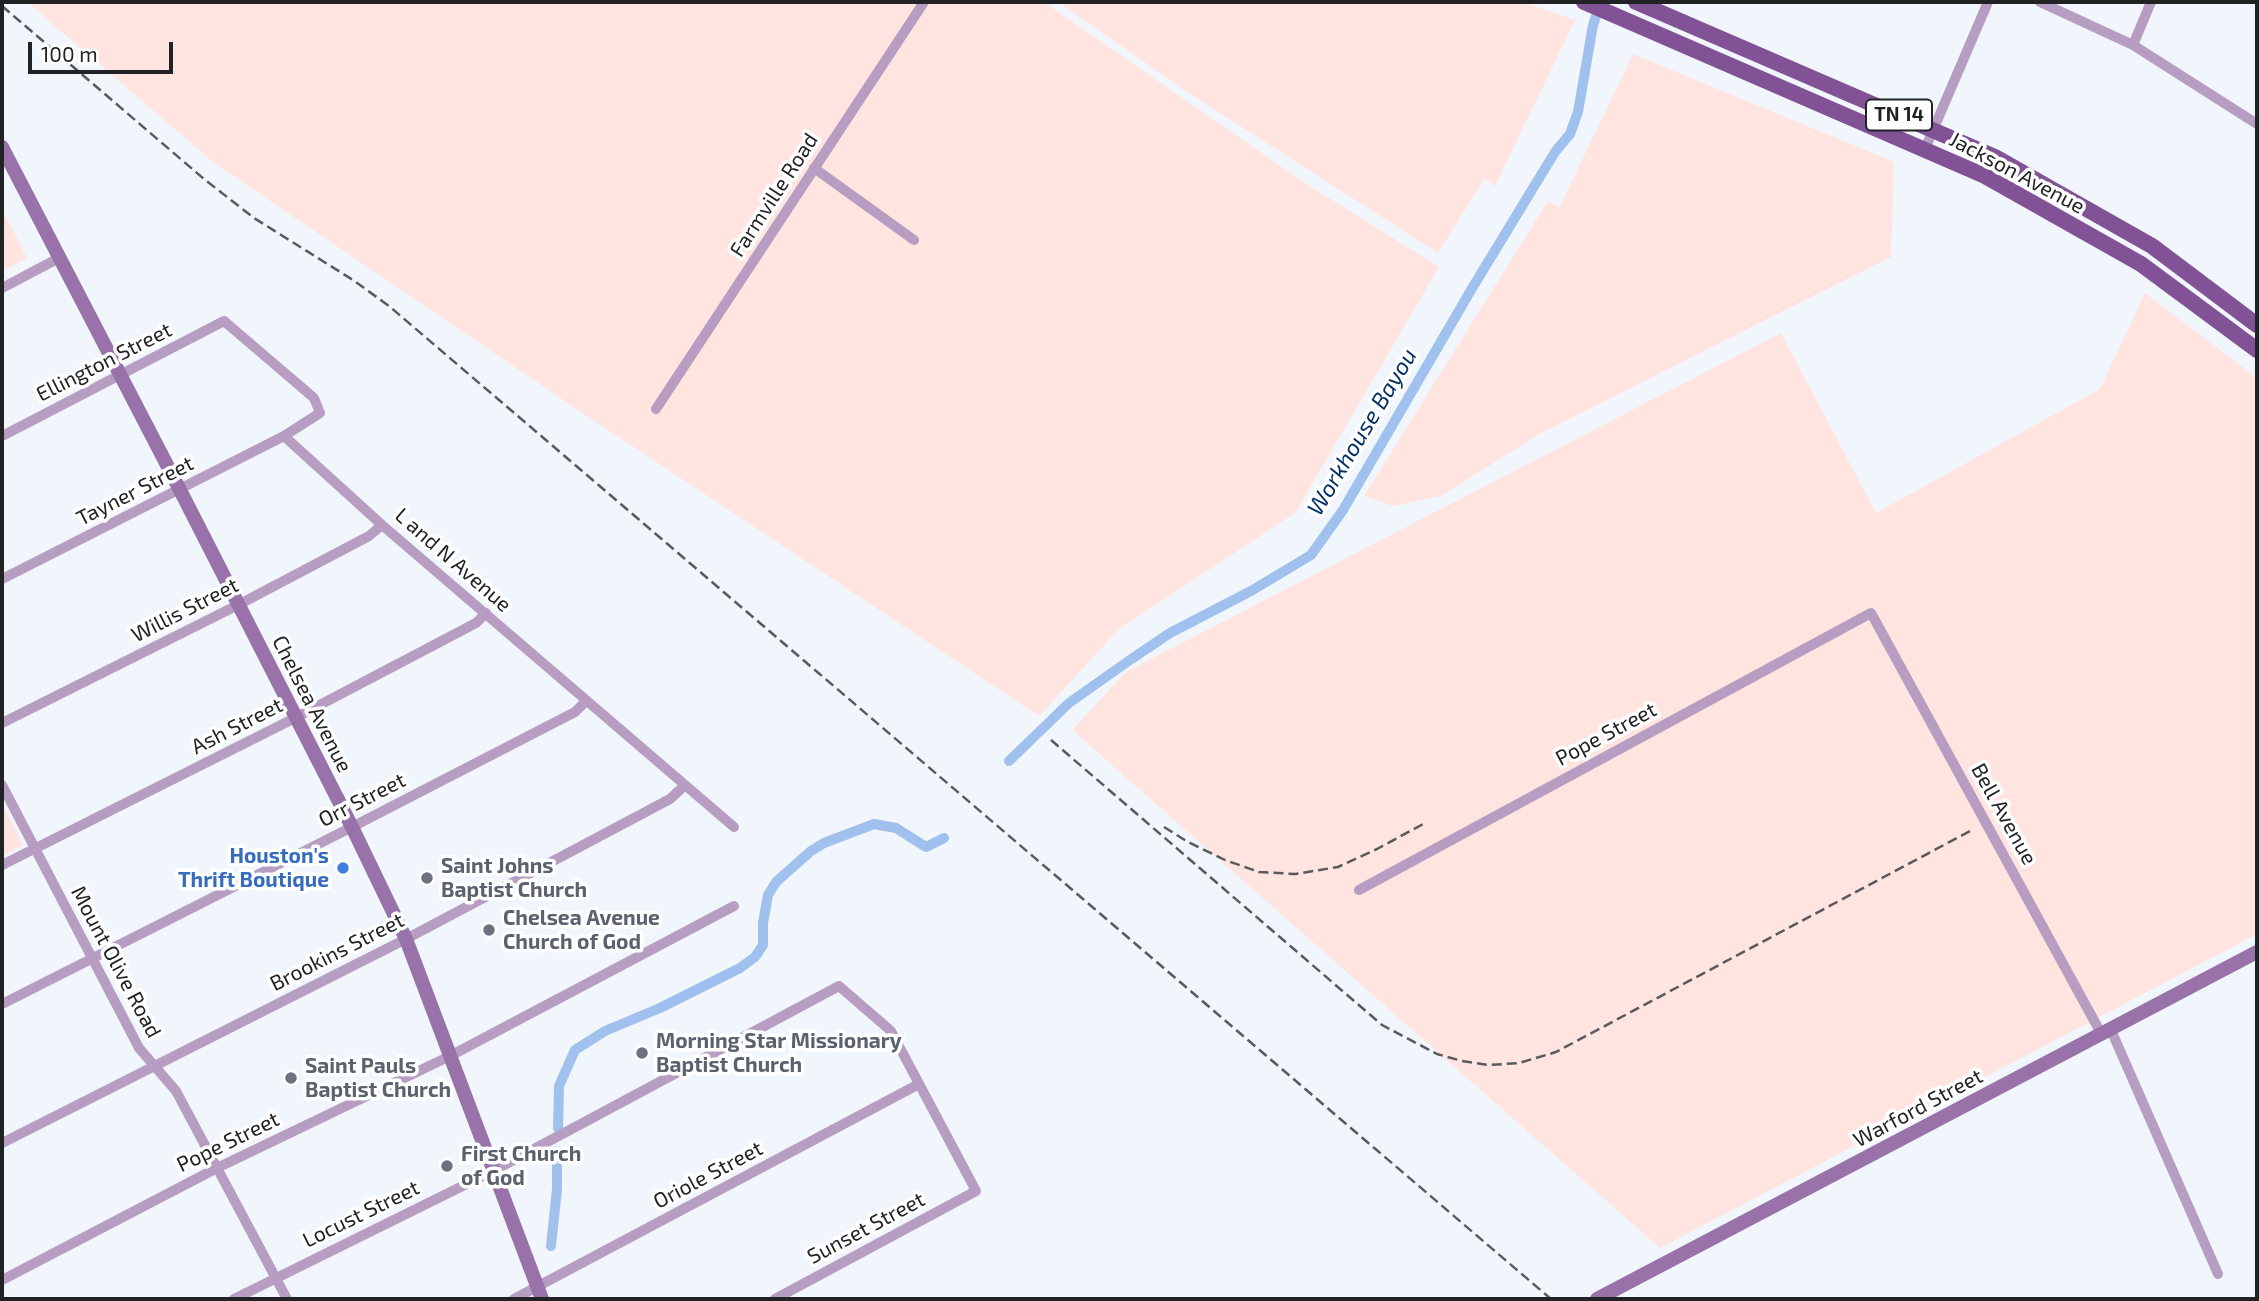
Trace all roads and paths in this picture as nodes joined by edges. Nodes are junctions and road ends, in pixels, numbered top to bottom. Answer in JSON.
{"nodes":[{"id":1,"x":924,"y":2,"type":"edge"},
{"id":2,"x":1584,"y":2,"type":"edge"},
{"id":3,"x":1636,"y":2,"type":"edge"},
{"id":4,"x":1988,"y":2,"type":"edge"},
{"id":5,"x":2040,"y":2,"type":"edge"},
{"id":6,"x":2151,"y":2,"type":"edge"},
{"id":7,"x":2133,"y":45,"type":"junction"},
{"id":8,"x":2257,"y":124,"type":"edge"},
{"id":9,"x":1933,"y":130,"type":"junction"},
{"id":10,"x":2,"y":147,"type":"edge"},
{"id":11,"x":1925,"y":149,"type":"junction"},
{"id":12,"x":814,"y":168,"type":"junction"},
{"id":13,"x":914,"y":240,"type":"dead end"},
{"id":14,"x":2152,"y":246,"type":"junction"},
{"id":15,"x":59,"y":258,"type":"junction"},
{"id":16,"x":2141,"y":264,"type":"junction"},
{"id":17,"x":2,"y":288,"type":"edge"},
{"id":18,"x":2257,"y":325,"type":"edge"},
{"id":19,"x":2257,"y":350,"type":"edge"},
{"id":20,"x":120,"y":376,"type":"junction"},
{"id":21,"x":656,"y":409,"type":"dead end"},
{"id":22,"x":2,"y":436,"type":"edge"},
{"id":23,"x":284,"y":436,"type":"junction"},
{"id":24,"x":180,"y":490,"type":"junction"},
{"id":25,"x":382,"y":525,"type":"junction"},
{"id":26,"x":2,"y":579,"type":"edge"},
{"id":27,"x":238,"y":605,"type":"junction"},
{"id":28,"x":1871,"y":612,"type":"joint"},
{"id":29,"x":486,"y":613,"type":"junction"},
{"id":30,"x":586,"y":701,"type":"junction"},
{"id":31,"x":295,"y":718,"type":"junction"},
{"id":32,"x":2,"y":723,"type":"edge"},
{"id":33,"x":2,"y":785,"type":"edge"},
{"id":34,"x":684,"y":786,"type":"junction"},
{"id":35,"x":352,"y":827,"type":"junction"},
{"id":36,"x":734,"y":827,"type":"dead end"},
{"id":37,"x":34,"y":849,"type":"junction"},
{"id":38,"x":2,"y":865,"type":"edge"},
{"id":39,"x":1359,"y":890,"type":"dead end"},
{"id":40,"x":734,"y":906,"type":"dead end"},
{"id":41,"x":406,"y":939,"type":"junction"},
{"id":42,"x":2257,"y":952,"type":"edge"},
{"id":43,"x":92,"y":958,"type":"junction"},
{"id":44,"x":2,"y":1004,"type":"edge"},
{"id":45,"x":2107,"y":1032,"type":"junction"},
{"id":46,"x":450,"y":1056,"type":"junction"},
{"id":47,"x":153,"y":1065,"type":"junction"},
{"id":48,"x":919,"y":1084,"type":"junction"},
{"id":49,"x":2,"y":1143,"type":"edge"},
{"id":50,"x":217,"y":1168,"type":"junction"},
{"id":51,"x":493,"y":1171,"type":"junction"},
{"id":52,"x":2218,"y":1274,"type":"dead end"},
{"id":53,"x":275,"y":1278,"type":"junction"},
{"id":54,"x":2,"y":1280,"type":"edge"},
{"id":55,"x":540,"y":1293,"type":"edge"},
{"id":56,"x":234,"y":1299,"type":"edge"},
{"id":57,"x":287,"y":1299,"type":"edge"},
{"id":58,"x":514,"y":1299,"type":"edge"},
{"id":59,"x":775,"y":1299,"type":"edge"},
{"id":60,"x":1597,"y":1299,"type":"edge"}],
"edges":[{"from":1,"to":12,"type":"street","name":"Farmville Road"},
{"from":2,"to":11,"type":"main road","name":"Jackson Avenue","number":"TN 14"},
{"from":3,"to":9,"type":"main road","name":"Jackson Avenue","number":"TN 14"},
{"from":4,"to":9,"type":"street"},
{"from":5,"to":7,"type":"street"},
{"from":6,"to":7,"type":"street"},
{"from":7,"to":8,"type":"street"},
{"from":9,"to":11,"type":"street"},
{"from":9,"to":14,"type":"main road","name":"Jackson Avenue","number":"TN 14"},
{"from":10,"to":15,"type":"main road","name":"Chelsea Avenue"},
{"from":11,"to":16,"type":"main road","name":"Jackson Avenue","number":"TN 14"},
{"from":12,"to":13,"type":"street"},
{"from":12,"to":21,"type":"street","name":"Farmville Road"},
{"from":14,"to":16,"type":"street"},
{"from":14,"to":18,"type":"main road","name":"Jackson Avenue","number":"TN 14"},
{"from":15,"to":17,"type":"street"},
{"from":15,"to":20,"type":"main road","name":"Chelsea Avenue"},
{"from":16,"to":19,"type":"main road","name":"Jackson Avenue","number":"TN 14"},
{"from":20,"to":22,"type":"street","name":"Ellington Street"},
{"from":20,"to":23,"type":"street","name":"Ellington Street"},
{"from":20,"to":24,"type":"main road","name":"Chelsea Avenue"},
{"from":23,"to":24,"type":"street","name":"Tayner Street"},
{"from":23,"to":25,"type":"street","name":"L and N Avenue"},
{"from":24,"to":26,"type":"street","name":"Tayner Street"},
{"from":24,"to":27,"type":"main road","name":"Chelsea Avenue"},
{"from":25,"to":27,"type":"street","name":"Willis Street"},
{"from":25,"to":29,"type":"street","name":"L and N Avenue"},
{"from":27,"to":31,"type":"main road","name":"Chelsea Avenue"},
{"from":27,"to":32,"type":"street","name":"Willis Street"},
{"from":28,"to":39,"type":"street","name":"Pope Street"},
{"from":28,"to":45,"type":"street","name":"Bell Avenue"},
{"from":29,"to":30,"type":"street","name":"L and N Avenue"},
{"from":29,"to":31,"type":"street","name":"Ash Street"},
{"from":30,"to":34,"type":"street","name":"L and N Avenue"},
{"from":30,"to":35,"type":"street","name":"Orr Street"},
{"from":31,"to":35,"type":"main road","name":"Chelsea Avenue"},
{"from":31,"to":37,"type":"street","name":"Ash Street"},
{"from":33,"to":37,"type":"street","name":"Mount Olive Road"},
{"from":34,"to":36,"type":"street","name":"L and N Avenue"},
{"from":34,"to":41,"type":"street","name":"Brookins Street"},
{"from":35,"to":41,"type":"main road","name":"Chelsea Avenue"},
{"from":35,"to":43,"type":"street","name":"Orr Street"},
{"from":37,"to":38,"type":"street","name":"Ash Street"},
{"from":37,"to":43,"type":"street","name":"Mount Olive Road"},
{"from":40,"to":46,"type":"street","name":"Pope Street"},
{"from":41,"to":46,"type":"main road","name":"Chelsea Avenue"},
{"from":41,"to":47,"type":"street","name":"Brookins Street"},
{"from":42,"to":45,"type":"main road","name":"Warford Street"},
{"from":43,"to":44,"type":"street","name":"Orr Street"},
{"from":43,"to":47,"type":"street","name":"Mount Olive Road"},
{"from":45,"to":52,"type":"street","name":"Bell Avenue"},
{"from":45,"to":60,"type":"main road","name":"Warford Street"},
{"from":46,"to":50,"type":"street","name":"Pope Street"},
{"from":46,"to":51,"type":"main road","name":"Chelsea Avenue"},
{"from":47,"to":49,"type":"street","name":"Brookins Street"},
{"from":47,"to":50,"type":"street","name":"Mount Olive Road"},
{"from":48,"to":51,"type":"street","name":"Locust Street"},
{"from":48,"to":55,"type":"street","name":"Oriole Street"},
{"from":48,"to":59,"type":"street","name":"Sunset Street"},
{"from":50,"to":53,"type":"street","name":"Mount Olive Road"},
{"from":50,"to":54,"type":"street","name":"Pope Street"},
{"from":51,"to":53,"type":"street","name":"Locust Street"},
{"from":51,"to":55,"type":"main road","name":"Chelsea Avenue"},
{"from":53,"to":56,"type":"street","name":"Locust Street"},
{"from":53,"to":57,"type":"street","name":"Mount Olive Road"},
{"from":55,"to":58,"type":"street","name":"Oriole Street"}]}
